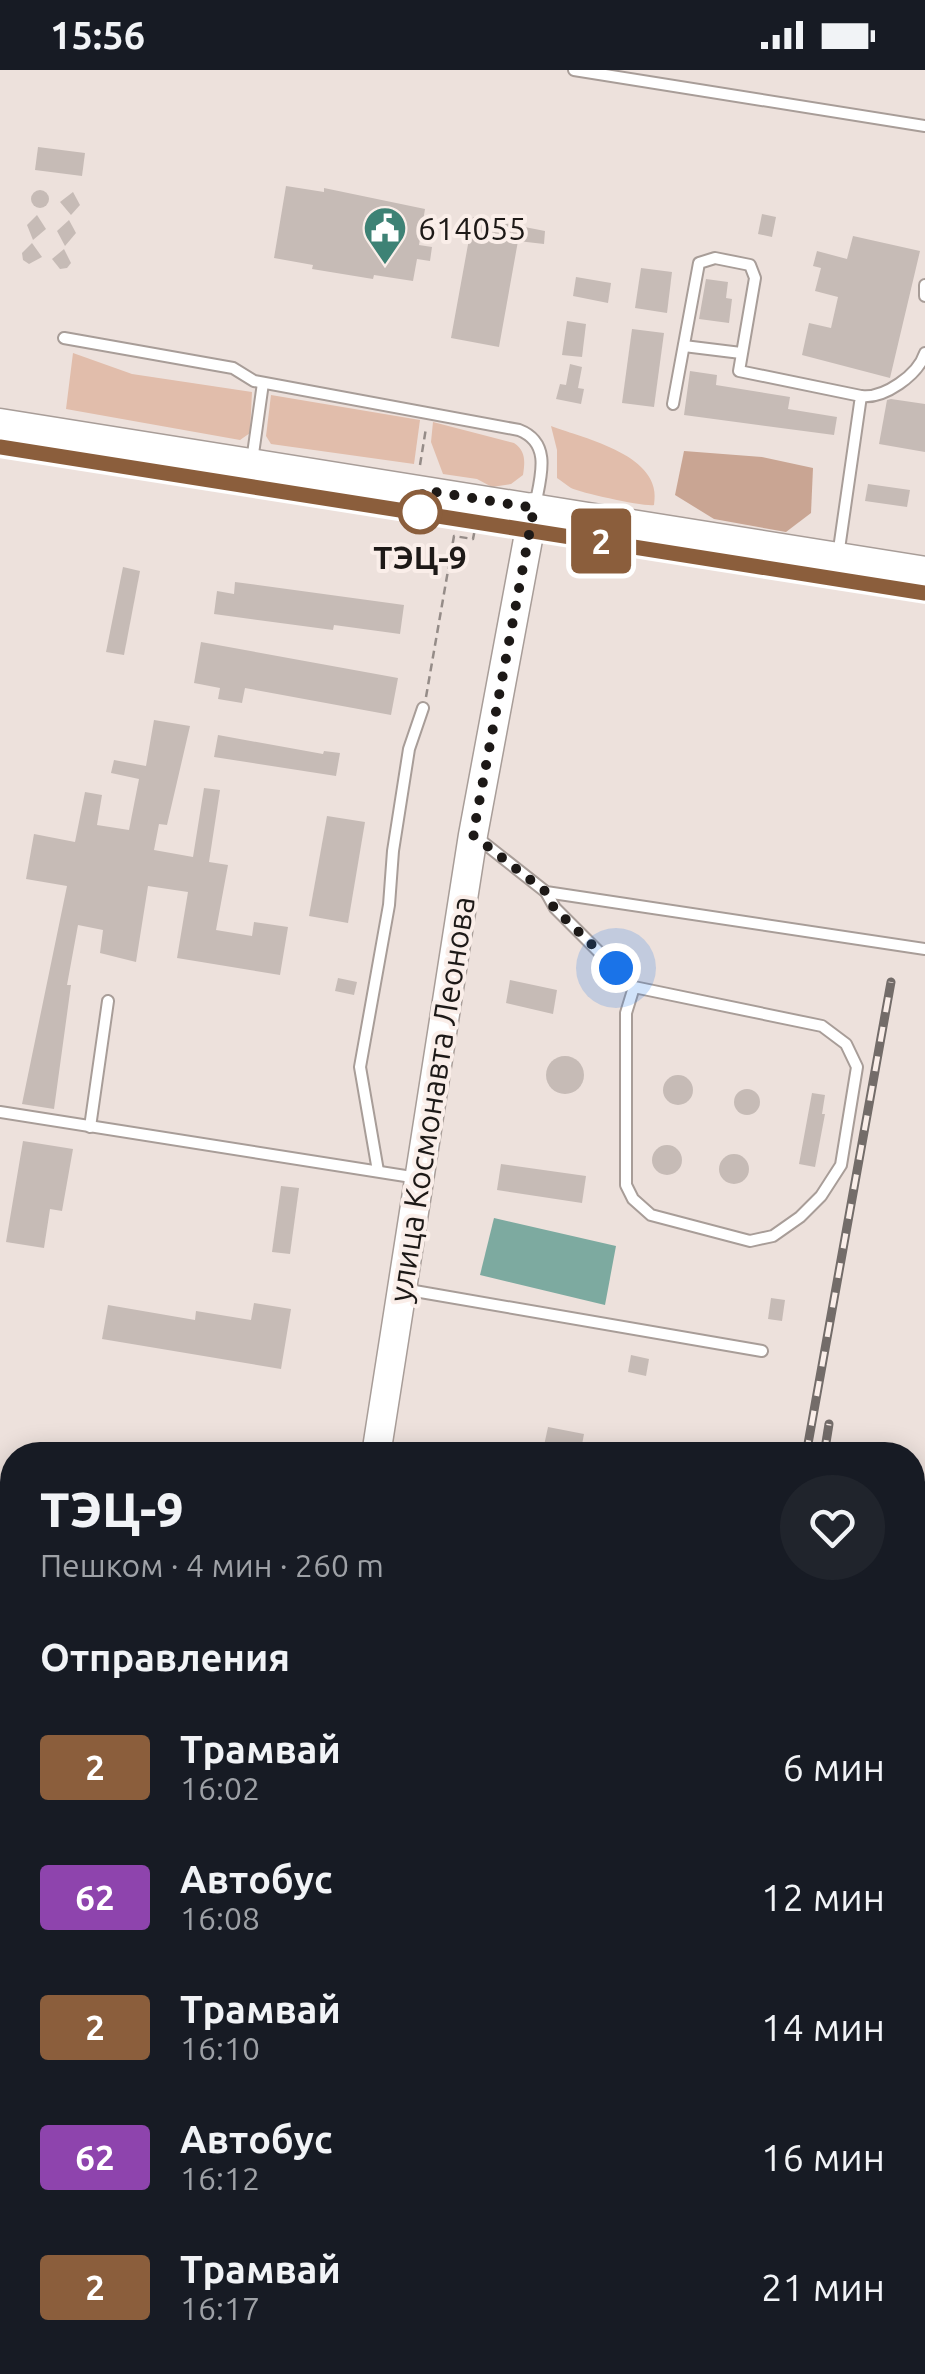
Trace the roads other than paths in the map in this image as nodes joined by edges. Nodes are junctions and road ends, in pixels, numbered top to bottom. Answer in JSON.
{"nodes":[{"id":1,"x":574,"y":70,"type":"edge"},
{"id":2,"x":925,"y":126,"type":"edge"},
{"id":3,"x":925,"y":285,"type":"edge"},
{"id":4,"x":925,"y":296,"type":"edge"},
{"id":5,"x":64,"y":338,"type":"dead end"},
{"id":6,"x":684,"y":346,"type":"junction"},
{"id":7,"x":741,"y":353,"type":"junction"},
{"id":8,"x":925,"y":354,"type":"edge"},
{"id":9,"x":263,"y":382,"type":"junction"},
{"id":10,"x":861,"y":396,"type":"junction"},
{"id":11,"x":673,"y":404,"type":"dead end"},
{"id":12,"x":0,"y":423,"type":"edge"},
{"id":13,"x":252,"y":463,"type":"junction"},
{"id":14,"x":534,"y":508,"type":"junction"},
{"id":15,"x":838,"y":557,"type":"junction"},
{"id":16,"x":925,"y":571,"type":"edge"},
{"id":17,"x":424,"y":708,"type":"road end"},
{"id":18,"x":473,"y":835,"type":"junction"},
{"id":19,"x":546,"y":892,"type":"junction"},
{"id":20,"x":925,"y":949,"type":"edge"},
{"id":21,"x":634,"y":987,"type":"junction"},
{"id":22,"x":108,"y":1001,"type":"dead end"},
{"id":23,"x":0,"y":1112,"type":"edge"},
{"id":24,"x":90,"y":1126,"type":"junction"},
{"id":25,"x":378,"y":1172,"type":"junction"},
{"id":26,"x":419,"y":1178,"type":"junction"},
{"id":27,"x":401,"y":1289,"type":"junction"},
{"id":28,"x":762,"y":1350,"type":"dead end"},
{"id":29,"x":378,"y":1442,"type":"edge"}],
"edges":[{"from":1,"to":2,"type":"lane"},
{"from":3,"to":4,"type":"lane"},
{"from":5,"to":9,"type":"lane"},
{"from":6,"to":7,"type":"lane"},
{"from":6,"to":7,"type":"lane"},
{"from":6,"to":11,"type":"lane"},
{"from":7,"to":10,"type":"lane"},
{"from":8,"to":10,"type":"lane"},
{"from":9,"to":13,"type":"lane"},
{"from":9,"to":14,"type":"lane"},
{"from":10,"to":15,"type":"lane"},
{"from":12,"to":13,"type":"street"},
{"from":13,"to":14,"type":"street"},
{"from":14,"to":15,"type":"street"},
{"from":14,"to":18,"type":"street","name":"улица Космонавта Леонова"},
{"from":15,"to":16,"type":"street"},
{"from":17,"to":25,"type":"lane"},
{"from":18,"to":19,"type":"lane"},
{"from":18,"to":26,"type":"street","name":"улица Космонавта Леонова"},
{"from":19,"to":20,"type":"lane"},
{"from":19,"to":21,"type":"lane"},
{"from":21,"to":21,"type":"lane"},
{"from":22,"to":24,"type":"lane"},
{"from":23,"to":24,"type":"lane"},
{"from":24,"to":25,"type":"lane"},
{"from":25,"to":26,"type":"lane"},
{"from":26,"to":27,"type":"street","name":"улица Космонавта Леонова"},
{"from":27,"to":28,"type":"lane"},
{"from":27,"to":29,"type":"street","name":"улица Космонавта Леонова"}]}
